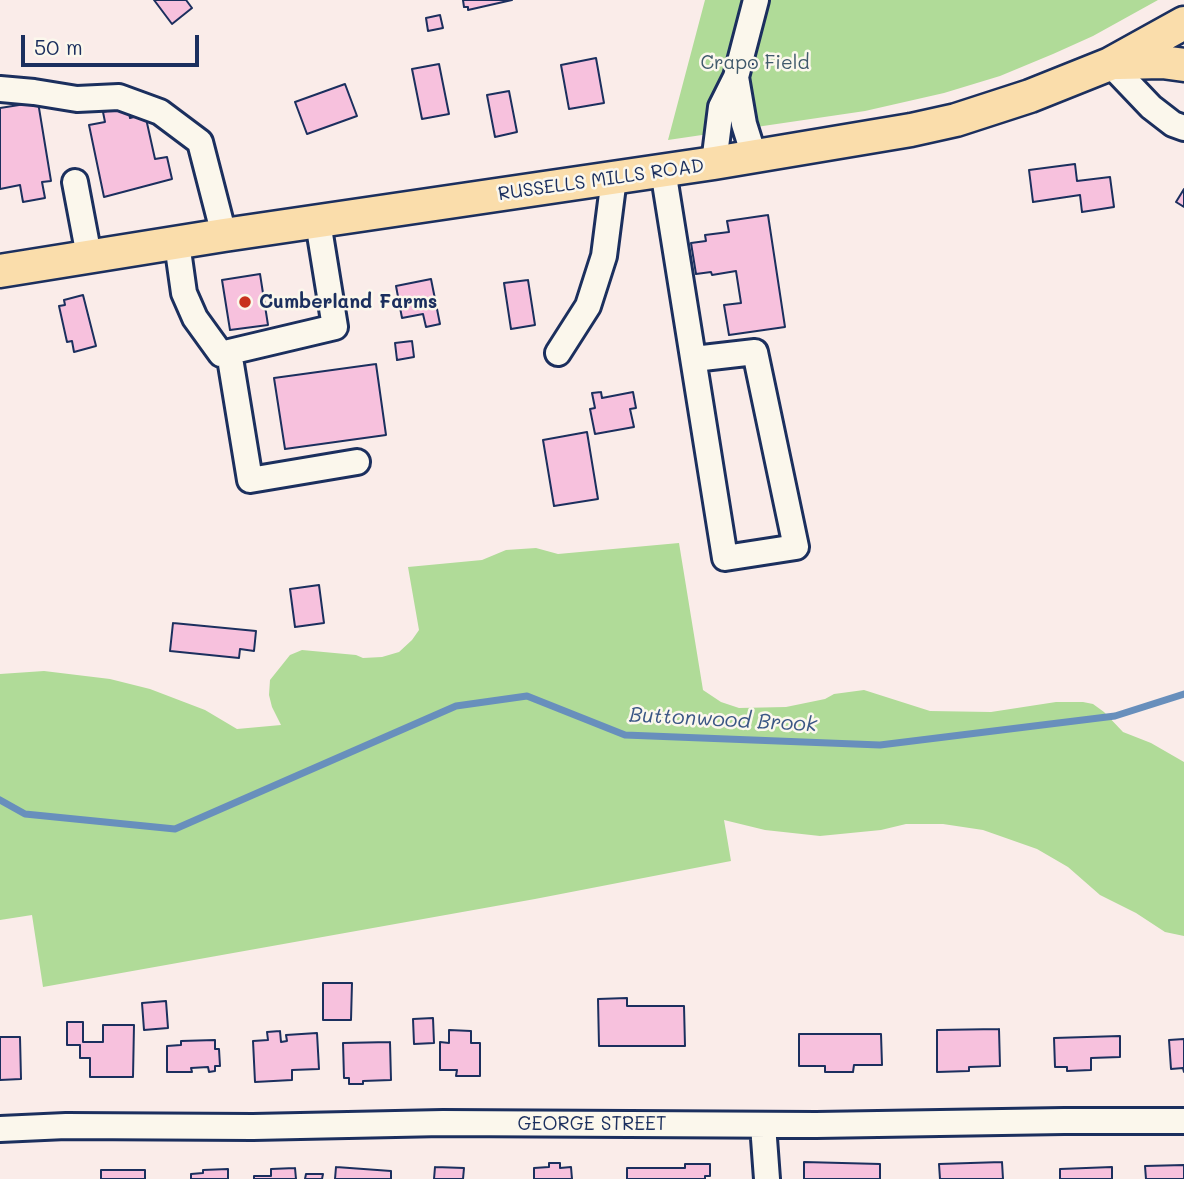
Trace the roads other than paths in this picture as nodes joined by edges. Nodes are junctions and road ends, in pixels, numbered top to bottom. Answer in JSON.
{"nodes":[{"id":1,"x":756,"y":0,"type":"edge"},
{"id":2,"x":1184,"y":23,"type":"edge"},
{"id":3,"x":1110,"y":64,"type":"junction"},
{"id":4,"x":1184,"y":65,"type":"edge"},
{"id":5,"x":736,"y":77,"type":"junction"},
{"id":6,"x":0,"y":89,"type":"edge"},
{"id":7,"x":1184,"y":128,"type":"edge"},
{"id":8,"x":754,"y":156,"type":"junction"},
{"id":9,"x":714,"y":163,"type":"junction"},
{"id":10,"x":663,"y":170,"type":"junction"},
{"id":11,"x":614,"y":178,"type":"junction"},
{"id":12,"x":75,"y":182,"type":"dead end"},
{"id":13,"x":318,"y":222,"type":"junction"},
{"id":14,"x":224,"y":236,"type":"junction"},
{"id":15,"x":177,"y":243,"type":"junction"},
{"id":16,"x":89,"y":256,"type":"junction"},
{"id":17,"x":0,"y":271,"type":"edge"},
{"id":18,"x":229,"y":352,"type":"junction"},
{"id":19,"x":558,"y":353,"type":"dead end"},
{"id":20,"x":694,"y":359,"type":"junction"},
{"id":21,"x":357,"y":462,"type":"dead end"},
{"id":22,"x":1184,"y":1121,"type":"edge"},
{"id":23,"x":763,"y":1125,"type":"junction"},
{"id":24,"x":0,"y":1129,"type":"edge"},
{"id":25,"x":767,"y":1179,"type":"edge"}],
"edges":[{"from":1,"to":5,"type":"street"},
{"from":2,"to":3,"type":"main road","name":"RUSSELLS MILLS ROAD"},
{"from":3,"to":4,"type":"main road"},
{"from":3,"to":7,"type":"street"},
{"from":3,"to":8,"type":"main road","name":"RUSSELLS MILLS ROAD"},
{"from":5,"to":8,"type":"street"},
{"from":5,"to":9,"type":"street"},
{"from":6,"to":14,"type":"street"},
{"from":8,"to":9,"type":"main road","name":"RUSSELLS MILLS ROAD"},
{"from":9,"to":10,"type":"main road","name":"RUSSELLS MILLS ROAD"},
{"from":10,"to":11,"type":"main road","name":"RUSSELLS MILLS ROAD"},
{"from":10,"to":20,"type":"street"},
{"from":11,"to":13,"type":"main road","name":"RUSSELLS MILLS ROAD"},
{"from":11,"to":19,"type":"street"},
{"from":12,"to":16,"type":"street"},
{"from":13,"to":14,"type":"main road","name":"RUSSELLS MILLS ROAD"},
{"from":13,"to":18,"type":"street"},
{"from":14,"to":15,"type":"main road","name":"RUSSELLS MILLS ROAD"},
{"from":15,"to":16,"type":"main road","name":"RUSSELLS MILLS ROAD"},
{"from":15,"to":18,"type":"street"},
{"from":16,"to":17,"type":"main road","name":"RUSSELLS MILLS ROAD"},
{"from":18,"to":21,"type":"street"},
{"from":20,"to":20,"type":"street"},
{"from":22,"to":23,"type":"street","name":"GEORGE STREET"},
{"from":23,"to":24,"type":"street","name":"GEORGE STREET"},
{"from":23,"to":25,"type":"street"}]}
